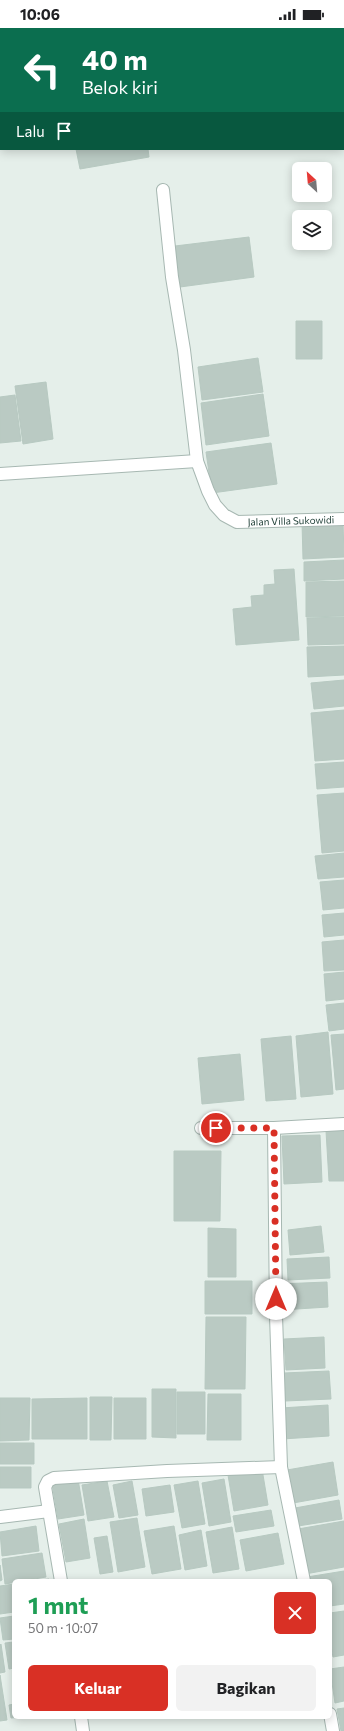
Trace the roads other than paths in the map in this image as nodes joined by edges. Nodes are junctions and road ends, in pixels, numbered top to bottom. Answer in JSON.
{"nodes":[{"id":1,"x":163,"y":190,"type":"dead end"},
{"id":2,"x":197,"y":462,"type":"junction"},
{"id":3,"x":0,"y":474,"type":"edge"},
{"id":4,"x":344,"y":519,"type":"edge"},
{"id":5,"x":344,"y":1124,"type":"edge"},
{"id":6,"x":201,"y":1128,"type":"dead end"},
{"id":7,"x":274,"y":1128,"type":"junction"},
{"id":8,"x":281,"y":1467,"type":"junction"},
{"id":9,"x":49,"y":1511,"type":"junction"},
{"id":10,"x":0,"y":1517,"type":"edge"},
{"id":11,"x":61,"y":1579,"type":"edge"},
{"id":12,"x":304,"y":1579,"type":"edge"},
{"id":13,"x":81,"y":1719,"type":"edge"},
{"id":14,"x":331,"y":1719,"type":"edge"},
{"id":15,"x":83,"y":1731,"type":"edge"},
{"id":16,"x":333,"y":1731,"type":"edge"}],
"edges":[{"from":1,"to":2,"type":"street"},
{"from":2,"to":3,"type":"street"},
{"from":2,"to":4,"type":"street","name":"Jalan Villa Sukowidi"},
{"from":5,"to":7,"type":"street"},
{"from":6,"to":7,"type":"street"},
{"from":7,"to":8,"type":"street"},
{"from":8,"to":9,"type":"street"},
{"from":8,"to":12,"type":"street"},
{"from":9,"to":10,"type":"street"},
{"from":9,"to":11,"type":"street"},
{"from":13,"to":15,"type":"street"},
{"from":14,"to":16,"type":"street"}]}
